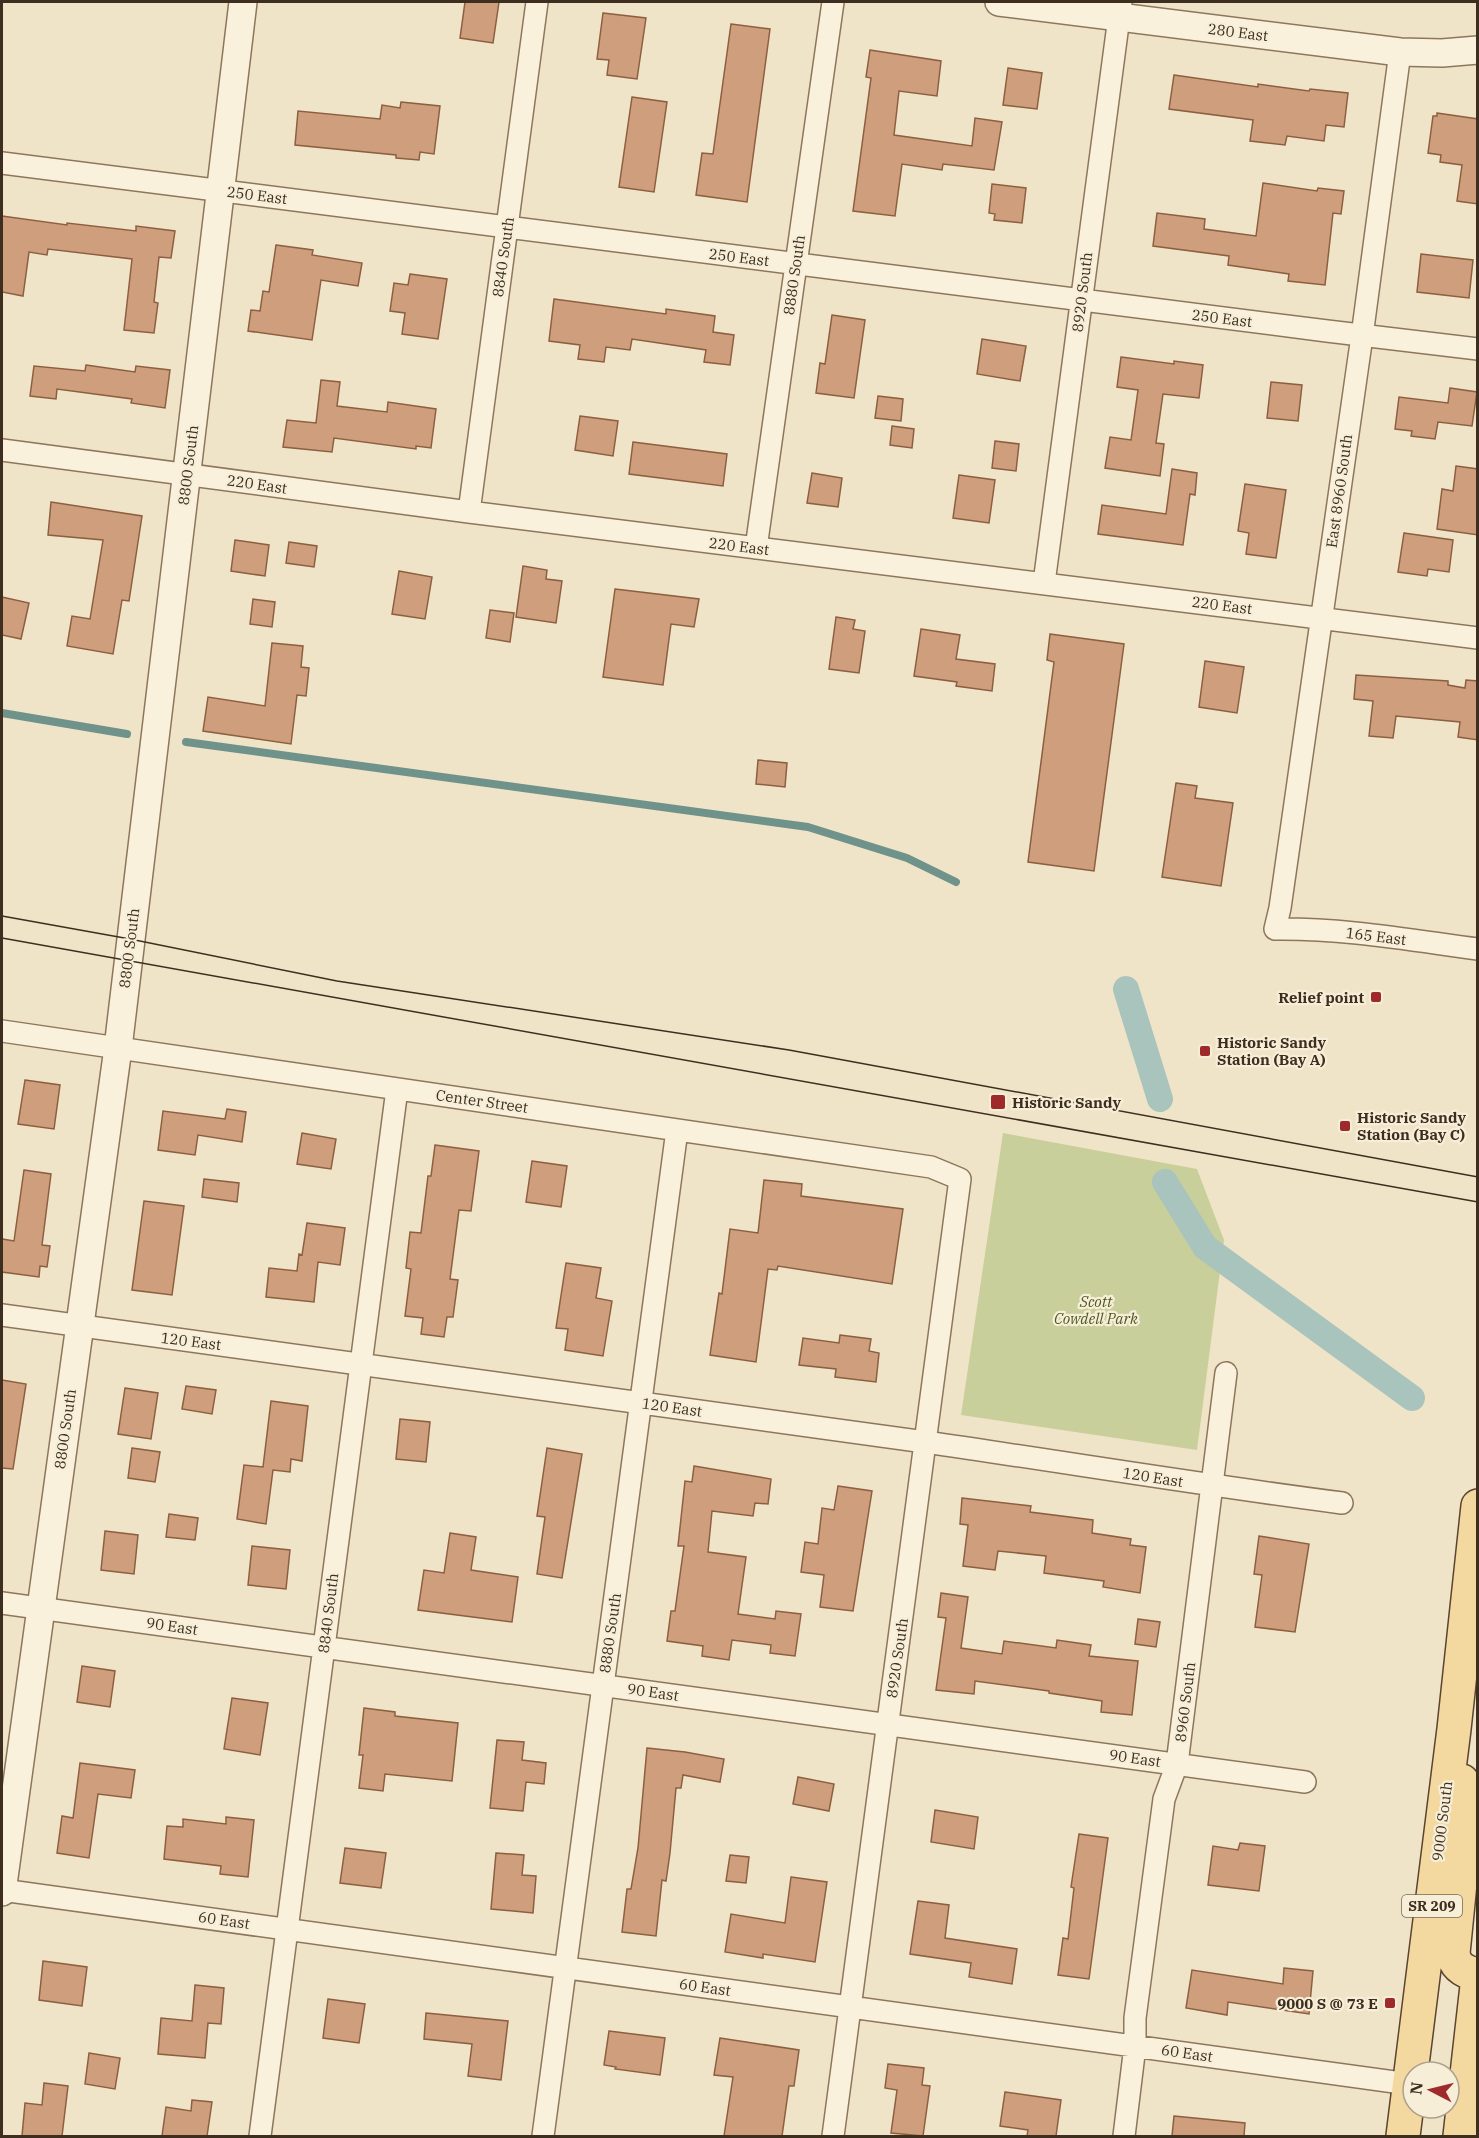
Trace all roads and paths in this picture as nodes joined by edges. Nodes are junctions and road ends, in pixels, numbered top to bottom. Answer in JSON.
{"nodes":[{"id":1,"x":243,"y":2,"type":"edge"},
{"id":2,"x":537,"y":2,"type":"edge"},
{"id":3,"x":833,"y":2,"type":"edge"},
{"id":4,"x":999,"y":2,"type":"edge"},
{"id":5,"x":1120,"y":9,"type":"edge"},
{"id":6,"x":1478,"y":50,"type":"edge"},
{"id":7,"x":1400,"y":52,"type":"junction"},
{"id":8,"x":2,"y":163,"type":"edge"},
{"id":9,"x":221,"y":190,"type":"junction"},
{"id":10,"x":507,"y":228,"type":"junction"},
{"id":11,"x":796,"y":264,"type":"junction"},
{"id":12,"x":1081,"y":300,"type":"junction"},
{"id":13,"x":1362,"y":336,"type":"junction"},
{"id":14,"x":1478,"y":349,"type":"edge"},
{"id":15,"x":2,"y":450,"type":"edge"},
{"id":16,"x":187,"y":474,"type":"junction"},
{"id":17,"x":469,"y":512,"type":"junction"},
{"id":18,"x":756,"y":548,"type":"junction"},
{"id":19,"x":1044,"y":583,"type":"junction"},
{"id":20,"x":1321,"y":617,"type":"junction"},
{"id":21,"x":1478,"y":638,"type":"edge"},
{"id":22,"x":1275,"y":930,"type":"joint"},
{"id":23,"x":1478,"y":949,"type":"edge"},
{"id":24,"x":2,"y":1031,"type":"edge"},
{"id":25,"x":118,"y":1048,"type":"junction"},
{"id":26,"x":397,"y":1089,"type":"junction"},
{"id":27,"x":677,"y":1130,"type":"junction"},
{"id":28,"x":960,"y":1179,"type":"joint"},
{"id":29,"x":2,"y":1315,"type":"edge"},
{"id":30,"x":80,"y":1326,"type":"junction"},
{"id":31,"x":361,"y":1363,"type":"junction"},
{"id":32,"x":1226,"y":1373,"type":"dead end"},
{"id":33,"x":641,"y":1403,"type":"junction"},
{"id":34,"x":925,"y":1442,"type":"junction"},
{"id":35,"x":1212,"y":1486,"type":"junction"},
{"id":36,"x":1342,"y":1503,"type":"dead end"},
{"id":37,"x":1478,"y":1506,"type":"edge"},
{"id":38,"x":2,"y":1603,"type":"edge"},
{"id":39,"x":41,"y":1608,"type":"junction"},
{"id":40,"x":324,"y":1647,"type":"junction"},
{"id":41,"x":603,"y":1686,"type":"junction"},
{"id":42,"x":888,"y":1725,"type":"junction"},
{"id":43,"x":1454,"y":1729,"type":"junction"},
{"id":44,"x":1177,"y":1764,"type":"junction"},
{"id":45,"x":1305,"y":1782,"type":"dead end"},
{"id":46,"x":2,"y":1891,"type":"edge"},
{"id":47,"x":287,"y":1929,"type":"junction"},
{"id":48,"x":566,"y":1968,"type":"junction"},
{"id":49,"x":1478,"y":1976,"type":"edge"},
{"id":50,"x":850,"y":2007,"type":"junction"},
{"id":51,"x":1135,"y":2046,"type":"junction"},
{"id":52,"x":1412,"y":2060,"type":"edge"},
{"id":53,"x":1401,"y":2083,"type":"edge"},
{"id":54,"x":1405,"y":2120,"type":"edge"},
{"id":55,"x":260,"y":2136,"type":"edge"},
{"id":56,"x":543,"y":2136,"type":"edge"},
{"id":57,"x":833,"y":2136,"type":"edge"},
{"id":58,"x":1124,"y":2136,"type":"edge"},
{"id":59,"x":1403,"y":2136,"type":"edge"},
{"id":60,"x":1460,"y":2136,"type":"edge"}],
"edges":[{"from":1,"to":9,"type":"street","name":"8800 South"},
{"from":2,"to":10,"type":"street","name":"8840 South"},
{"from":3,"to":11,"type":"street","name":"8880 South"},
{"from":4,"to":5,"type":"street","name":"280 East"},
{"from":5,"to":7,"type":"street","name":"280 East"},
{"from":5,"to":12,"type":"street","name":"8920 South"},
{"from":6,"to":7,"type":"street","name":"280 East"},
{"from":7,"to":13,"type":"street","name":"East 8960 South"},
{"from":8,"to":9,"type":"street","name":"250 East"},
{"from":9,"to":10,"type":"street","name":"250 East"},
{"from":9,"to":16,"type":"street","name":"8800 South"},
{"from":10,"to":11,"type":"street","name":"250 East"},
{"from":10,"to":17,"type":"street","name":"8840 South"},
{"from":11,"to":12,"type":"street","name":"250 East"},
{"from":11,"to":18,"type":"street","name":"8880 South"},
{"from":12,"to":13,"type":"street","name":"250 East"},
{"from":12,"to":19,"type":"street","name":"8920 South"},
{"from":13,"to":14,"type":"street","name":"250 East"},
{"from":13,"to":20,"type":"street","name":"East 8960 South"},
{"from":15,"to":16,"type":"street","name":"220 East"},
{"from":16,"to":17,"type":"street","name":"220 East"},
{"from":16,"to":25,"type":"street","name":"8800 South"},
{"from":17,"to":18,"type":"street","name":"220 East"},
{"from":18,"to":19,"type":"street","name":"220 East"},
{"from":19,"to":20,"type":"street","name":"220 East"},
{"from":20,"to":21,"type":"street","name":"220 East"},
{"from":20,"to":22,"type":"street","name":"East 8960 South"},
{"from":22,"to":23,"type":"street","name":"165 East"},
{"from":24,"to":25,"type":"street","name":"Center Street"},
{"from":25,"to":26,"type":"street","name":"Center Street"},
{"from":25,"to":30,"type":"street","name":"8800 South"},
{"from":26,"to":27,"type":"street","name":"Center Street"},
{"from":26,"to":31,"type":"street","name":"8840 South"},
{"from":27,"to":28,"type":"street","name":"Center Street"},
{"from":27,"to":33,"type":"street","name":"8880 South"},
{"from":28,"to":34,"type":"street","name":"8920 South"},
{"from":29,"to":30,"type":"street","name":"120 East"},
{"from":30,"to":31,"type":"street","name":"120 East"},
{"from":30,"to":39,"type":"street","name":"8800 South"},
{"from":31,"to":33,"type":"street","name":"120 East"},
{"from":31,"to":40,"type":"street","name":"8840 South"},
{"from":32,"to":35,"type":"street","name":"8960 South"},
{"from":33,"to":34,"type":"street","name":"120 East"},
{"from":33,"to":41,"type":"street","name":"8880 South"},
{"from":34,"to":35,"type":"street","name":"120 East"},
{"from":34,"to":42,"type":"street","name":"8920 South"},
{"from":35,"to":36,"type":"street","name":"120 East"},
{"from":35,"to":44,"type":"street","name":"8960 South"},
{"from":37,"to":43,"type":"main road","name":"9000 South","number":"SR 209"},
{"from":38,"to":39,"type":"street","name":"90 East"},
{"from":39,"to":40,"type":"street","name":"90 East"},
{"from":39,"to":46,"type":"street","name":"8800 South"},
{"from":40,"to":41,"type":"street","name":"90 East"},
{"from":40,"to":47,"type":"street","name":"8840 South"},
{"from":41,"to":42,"type":"street","name":"90 East"},
{"from":41,"to":48,"type":"street","name":"8880 South"},
{"from":42,"to":44,"type":"street","name":"90 East"},
{"from":42,"to":50,"type":"street","name":"8920 South"},
{"from":43,"to":49,"type":"main road"},
{"from":43,"to":52,"type":"main road","name":"9000 South","number":"SR 209"},
{"from":44,"to":45,"type":"street","name":"90 East"},
{"from":44,"to":51,"type":"street","name":"8960 South"},
{"from":46,"to":47,"type":"street","name":"60 East"},
{"from":47,"to":48,"type":"street","name":"60 East"},
{"from":47,"to":55,"type":"street","name":"8840 South"},
{"from":48,"to":50,"type":"street","name":"60 East"},
{"from":48,"to":56,"type":"street","name":"8880 South"},
{"from":49,"to":60,"type":"main road"},
{"from":50,"to":51,"type":"street","name":"60 East"},
{"from":50,"to":57,"type":"street","name":"8920 South"},
{"from":51,"to":53,"type":"street","name":"60 East"},
{"from":51,"to":58,"type":"street","name":"8960 South"},
{"from":54,"to":59,"type":"main road","name":"9000 South","number":"SR 209"}]}
